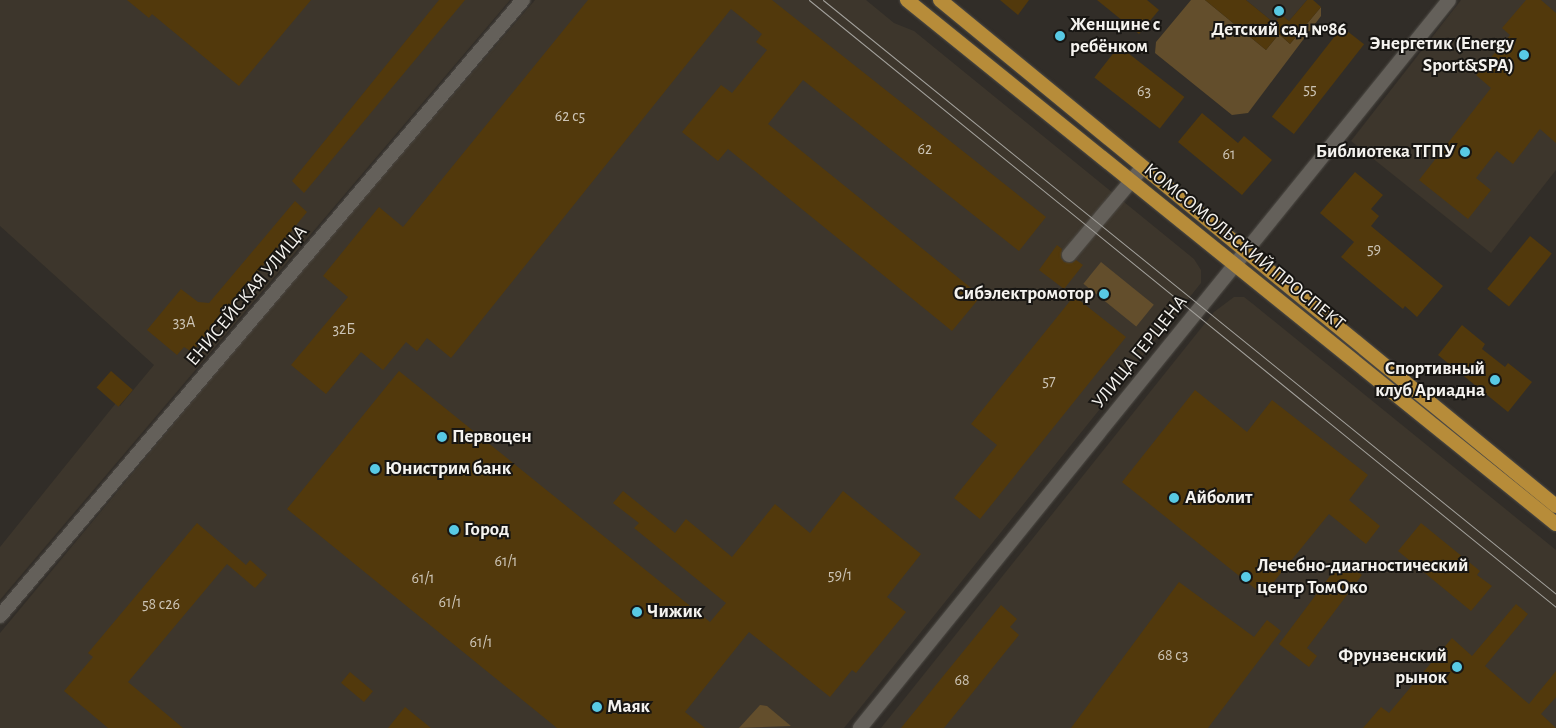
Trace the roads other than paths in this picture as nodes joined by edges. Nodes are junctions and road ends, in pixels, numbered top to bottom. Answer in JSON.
{"nodes":[{"id":1,"x":523,"y":0,"type":"edge"},
{"id":2,"x":907,"y":0,"type":"edge"},
{"id":3,"x":940,"y":0,"type":"edge"},
{"id":4,"x":1449,"y":0,"type":"edge"},
{"id":5,"x":1142,"y":168,"type":"junction"},
{"id":6,"x":1131,"y":181,"type":"junction"},
{"id":7,"x":1245,"y":253,"type":"junction"},
{"id":8,"x":1069,"y":254,"type":"dead end"},
{"id":9,"x":1235,"y":264,"type":"junction"},
{"id":10,"x":1556,"y":506,"type":"edge"},
{"id":11,"x":1556,"y":524,"type":"edge"},
{"id":12,"x":0,"y":616,"type":"edge"},
{"id":13,"x":860,"y":728,"type":"edge"}],
"edges":[{"from":1,"to":12,"type":"street","name":"ЕНИСЕЙСКАЯ УЛИЦА"},
{"from":2,"to":6,"type":"main road","name":"КОМСОМОЛЬСКИЙ ПРОСПЕКТ"},
{"from":3,"to":5,"type":"main road","name":"КОМСОМОЛЬСКИЙ ПРОСПЕКТ"},
{"from":4,"to":7,"type":"street","name":"УЛИЦА ГЕРЦЕНА"},
{"from":5,"to":6,"type":"street"},
{"from":5,"to":7,"type":"main road","name":"КОМСОМОЛЬСКИЙ ПРОСПЕКТ"},
{"from":6,"to":8,"type":"street"},
{"from":6,"to":9,"type":"main road","name":"КОМСОМОЛЬСКИЙ ПРОСПЕКТ"},
{"from":7,"to":9,"type":"street","name":"УЛИЦА ГЕРЦЕНА"},
{"from":7,"to":10,"type":"main road","name":"КОМСОМОЛЬСКИЙ ПРОСПЕКТ"},
{"from":9,"to":11,"type":"main road","name":"КОМСОМОЛЬСКИЙ ПРОСПЕКТ"},
{"from":9,"to":13,"type":"street","name":"УЛИЦА ГЕРЦЕНА"}]}
